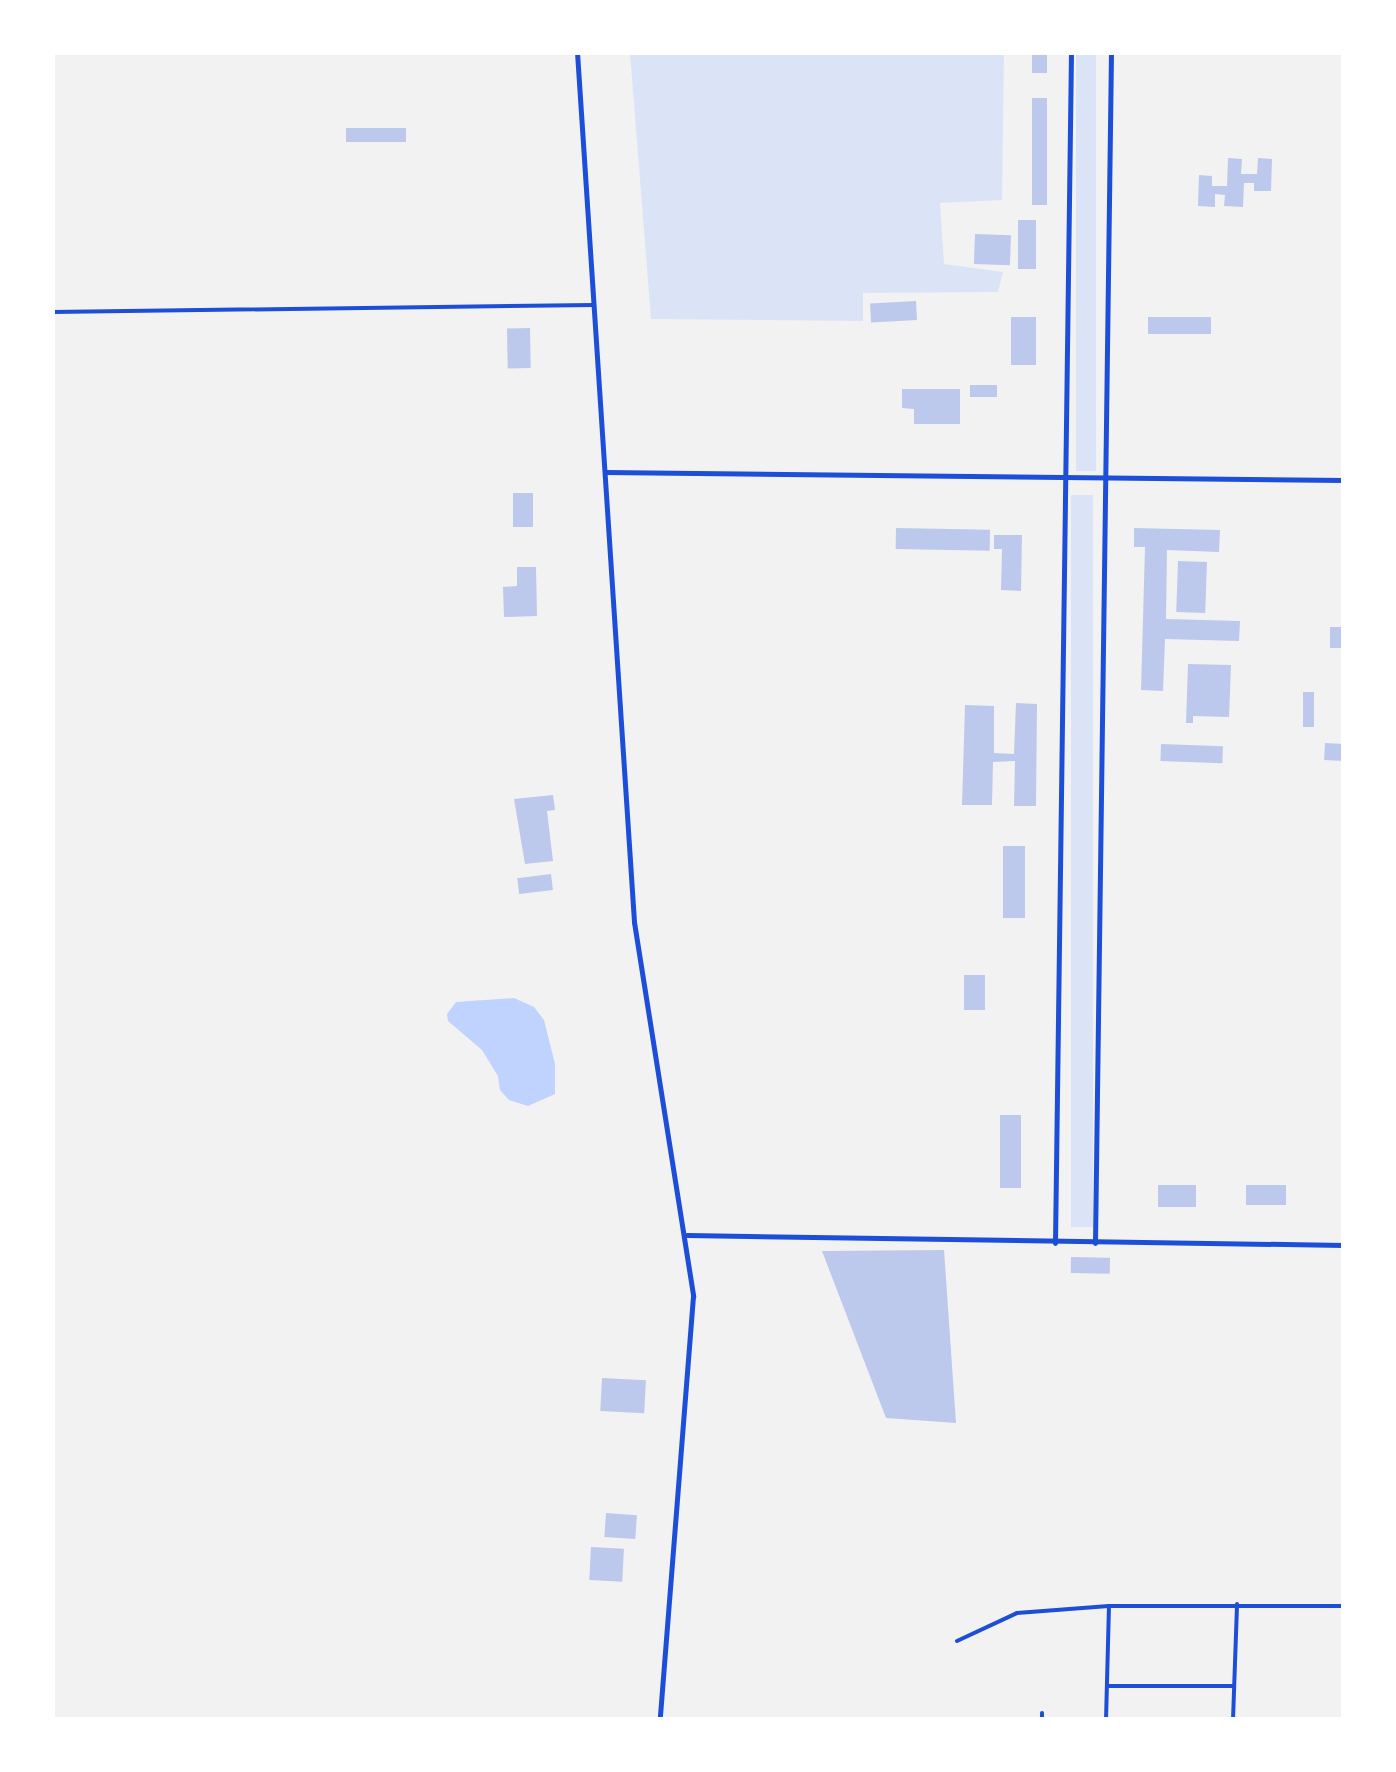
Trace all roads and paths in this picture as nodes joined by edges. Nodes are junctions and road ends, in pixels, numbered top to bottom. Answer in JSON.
{"nodes":[{"id":1,"x":577,"y":52,"type":"edge"},
{"id":2,"x":1071,"y":52,"type":"edge"},
{"id":3,"x":1111,"y":52,"type":"edge"},
{"id":4,"x":594,"y":305,"type":"junction"},
{"id":5,"x":52,"y":312,"type":"edge"},
{"id":6,"x":605,"y":472,"type":"junction"},
{"id":7,"x":1064,"y":478,"type":"junction"},
{"id":8,"x":1108,"y":478,"type":"junction"},
{"id":9,"x":1344,"y":480,"type":"edge"},
{"id":10,"x":687,"y":1235,"type":"junction"},
{"id":11,"x":1055,"y":1243,"type":"junction"},
{"id":12,"x":1095,"y":1243,"type":"junction"},
{"id":13,"x":1344,"y":1245,"type":"edge"},
{"id":14,"x":1236,"y":1604,"type":"junction"},
{"id":15,"x":1109,"y":1606,"type":"junction"},
{"id":16,"x":1344,"y":1606,"type":"edge"},
{"id":17,"x":957,"y":1641,"type":"dead end"},
{"id":18,"x":1107,"y":1686,"type":"junction"},
{"id":19,"x":1234,"y":1686,"type":"junction"},
{"id":20,"x":660,"y":1720,"type":"edge"},
{"id":21,"x":1106,"y":1720,"type":"edge"},
{"id":22,"x":1234,"y":1720,"type":"edge"}],
"edges":[{"from":1,"to":4,"type":"street"},
{"from":2,"to":7,"type":"street"},
{"from":3,"to":8,"type":"street"},
{"from":4,"to":5,"type":"street"},
{"from":4,"to":6,"type":"street"},
{"from":6,"to":7,"type":"street"},
{"from":6,"to":10,"type":"street"},
{"from":7,"to":8,"type":"street"},
{"from":7,"to":11,"type":"street"},
{"from":8,"to":9,"type":"street"},
{"from":8,"to":12,"type":"street"},
{"from":10,"to":11,"type":"street"},
{"from":10,"to":20,"type":"street"},
{"from":11,"to":12,"type":"street"},
{"from":12,"to":13,"type":"street"},
{"from":14,"to":15,"type":"street"},
{"from":14,"to":16,"type":"street"},
{"from":14,"to":19,"type":"street"},
{"from":15,"to":17,"type":"street"},
{"from":15,"to":18,"type":"street"},
{"from":18,"to":19,"type":"street"},
{"from":18,"to":21,"type":"street"},
{"from":19,"to":22,"type":"street"}]}
